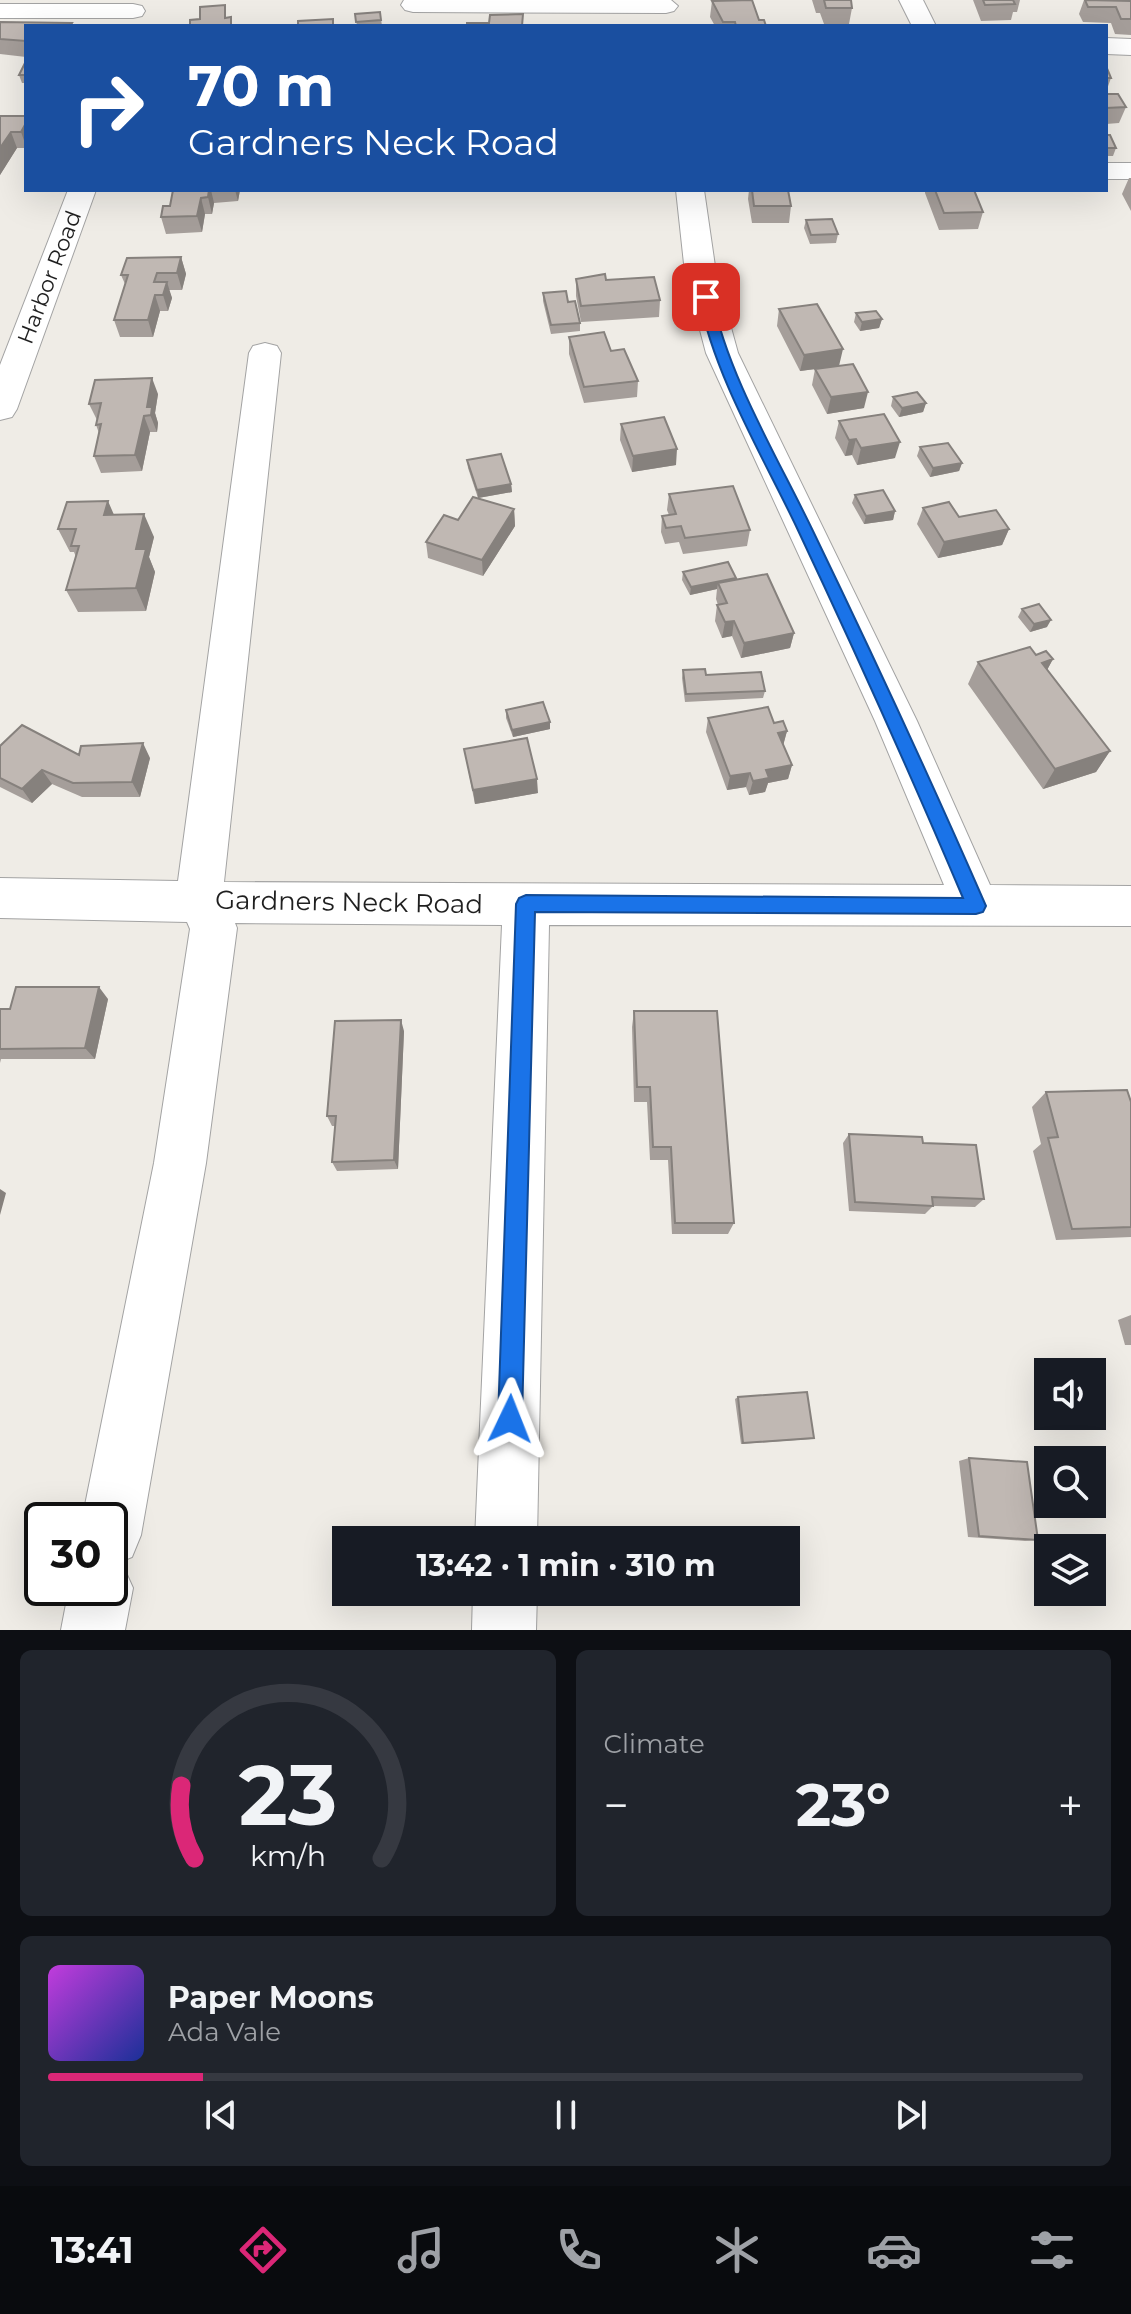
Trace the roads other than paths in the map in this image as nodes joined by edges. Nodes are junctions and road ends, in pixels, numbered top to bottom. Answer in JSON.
{"nodes":[{"id":1,"x":911,"y":0,"type":"edge"},
{"id":2,"x":412,"y":10,"type":"edge"},
{"id":3,"x":0,"y":11,"type":"edge"},
{"id":4,"x":667,"y":11,"type":"edge"},
{"id":5,"x":134,"y":12,"type":"edge"},
{"id":6,"x":923,"y":24,"type":"edge"},
{"id":7,"x":1108,"y":46,"type":"edge"},
{"id":8,"x":1131,"y":47,"type":"edge"},
{"id":9,"x":1108,"y":171,"type":"edge"},
{"id":10,"x":1131,"y":171,"type":"edge"},
{"id":11,"x":81,"y":192,"type":"edge"},
{"id":12,"x":690,"y":192,"type":"edge"},
{"id":13,"x":265,"y":353,"type":"dead end"},
{"id":14,"x":6,"y":376,"type":"edge"},
{"id":15,"x":0,"y":409,"type":"edge"},
{"id":16,"x":0,"y":898,"type":"edge"},
{"id":17,"x":199,"y":900,"type":"junction"},
{"id":18,"x":526,"y":904,"type":"junction"},
{"id":19,"x":976,"y":906,"type":"junction"},
{"id":20,"x":1131,"y":906,"type":"edge"},
{"id":21,"x":116,"y":1502,"type":"edge"},
{"id":22,"x":506,"y":1526,"type":"edge"},
{"id":23,"x":98,"y":1606,"type":"edge"},
{"id":24,"x":505,"y":1606,"type":"edge"},
{"id":25,"x":93,"y":1630,"type":"edge"},
{"id":26,"x":504,"y":1630,"type":"edge"}],
"edges":[{"from":1,"to":6,"type":"street"},
{"from":2,"to":4,"type":"street"},
{"from":3,"to":5,"type":"street"},
{"from":7,"to":8,"type":"street"},
{"from":9,"to":10,"type":"street"},
{"from":11,"to":14,"type":"street","name":"Harbor Road"},
{"from":12,"to":19,"type":"street"},
{"from":13,"to":17,"type":"street"},
{"from":14,"to":15,"type":"street","name":"Harbor Road"},
{"from":16,"to":17,"type":"street","name":"Gardners Neck Road"},
{"from":17,"to":18,"type":"street","name":"Gardners Neck Road"},
{"from":17,"to":21,"type":"street"},
{"from":18,"to":19,"type":"street","name":"Gardners Neck Road"},
{"from":18,"to":22,"type":"street"},
{"from":19,"to":20,"type":"street","name":"Gardners Neck Road"},
{"from":23,"to":25,"type":"street"},
{"from":24,"to":26,"type":"street"}]}
